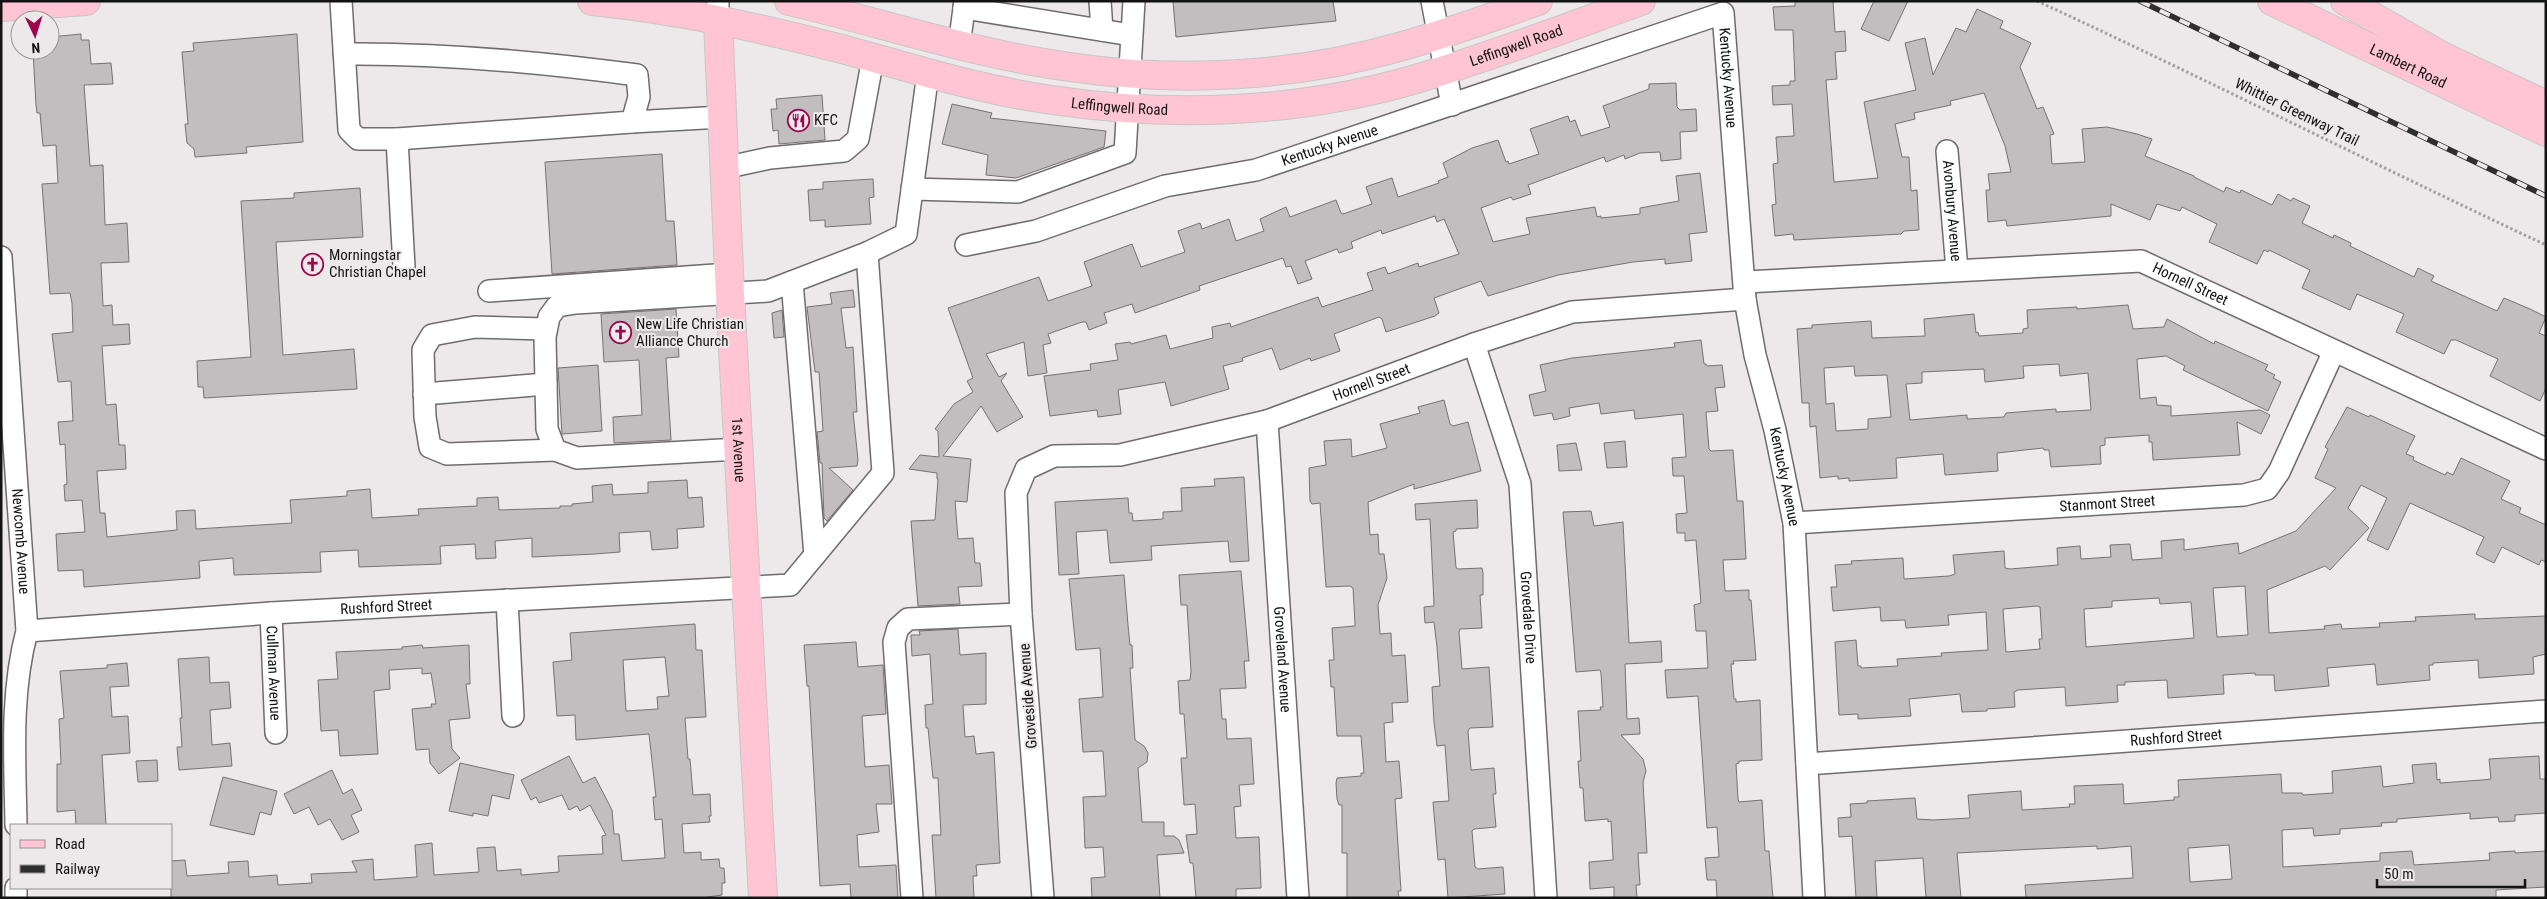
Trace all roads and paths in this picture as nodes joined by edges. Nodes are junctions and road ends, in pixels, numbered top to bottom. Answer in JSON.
{"nodes":[{"id":1,"x":86,"y":1,"type":"edge"},
{"id":2,"x":592,"y":1,"type":"edge"},
{"id":3,"x":788,"y":1,"type":"edge"},
{"id":4,"x":1100,"y":1,"type":"edge"},
{"id":5,"x":1134,"y":1,"type":"edge"},
{"id":6,"x":1432,"y":1,"type":"edge"},
{"id":7,"x":1538,"y":1,"type":"edge"},
{"id":8,"x":1641,"y":1,"type":"edge"},
{"id":9,"x":2037,"y":1,"type":"edge"},
{"id":10,"x":2272,"y":1,"type":"edge"},
{"id":11,"x":2346,"y":1,"type":"edge"},
{"id":12,"x":965,"y":5,"type":"edge"},
{"id":13,"x":1,"y":7,"type":"edge"},
{"id":14,"x":341,"y":7,"type":"edge"},
{"id":15,"x":841,"y":7,"type":"edge"},
{"id":16,"x":718,"y":11,"type":"edge"},
{"id":17,"x":1102,"y":30,"type":"junction"},
{"id":18,"x":1131,"y":35,"type":"junction"},
{"id":19,"x":1437,"y":35,"type":"junction"},
{"id":20,"x":959,"y":46,"type":"junction"},
{"id":21,"x":344,"y":54,"type":"junction"},
{"id":22,"x":873,"y":58,"type":"junction"},
{"id":23,"x":1445,"y":70,"type":"junction"},
{"id":24,"x":1131,"y":72,"type":"junction"},
{"id":25,"x":928,"y":73,"type":"junction"},
{"id":26,"x":1452,"y":105,"type":"junction"},
{"id":27,"x":2546,"y":105,"type":"edge"},
{"id":28,"x":1128,"y":108,"type":"junction"},
{"id":29,"x":722,"y":117,"type":"junction"},
{"id":30,"x":632,"y":122,"type":"junction"},
{"id":31,"x":2546,"y":132,"type":"edge"},
{"id":32,"x":397,"y":139,"type":"junction"},
{"id":33,"x":1947,"y":151,"type":"dead end"},
{"id":34,"x":724,"y":168,"type":"junction"},
{"id":35,"x":912,"y":189,"type":"junction"},
{"id":36,"x":966,"y":245,"type":"dead end"},
{"id":37,"x":2546,"y":245,"type":"edge"},
{"id":38,"x":867,"y":254,"type":"junction"},
{"id":39,"x":1,"y":257,"type":"edge"},
{"id":40,"x":404,"y":266,"type":"dead end"},
{"id":41,"x":1957,"y":270,"type":"junction"},
{"id":42,"x":792,"y":282,"type":"junction"},
{"id":43,"x":730,"y":284,"type":"junction"},
{"id":44,"x":489,"y":291,"type":"dead end"},
{"id":45,"x":1745,"y":291,"type":"junction"},
{"id":46,"x":546,"y":329,"type":"junction"},
{"id":47,"x":1474,"y":344,"type":"junction"},
{"id":48,"x":2334,"y":351,"type":"junction"},
{"id":49,"x":546,"y":384,"type":"junction"},
{"id":50,"x":424,"y":394,"type":"junction"},
{"id":51,"x":1268,"y":421,"type":"junction"},
{"id":52,"x":738,"y":449,"type":"junction"},
{"id":53,"x":2546,"y":449,"type":"edge"},
{"id":54,"x":555,"y":450,"type":"junction"},
{"id":55,"x":1016,"y":493,"type":"joint"},
{"id":56,"x":1794,"y":523,"type":"junction"},
{"id":57,"x":815,"y":555,"type":"junction"},
{"id":58,"x":746,"y":586,"type":"junction"},
{"id":59,"x":507,"y":600,"type":"junction"},
{"id":60,"x":271,"y":613,"type":"junction"},
{"id":61,"x":1022,"y":614,"type":"junction"},
{"id":62,"x":27,"y":631,"type":"junction"},
{"id":63,"x":2546,"y":711,"type":"edge"},
{"id":64,"x":513,"y":716,"type":"dead end"},
{"id":65,"x":276,"y":733,"type":"dead end"},
{"id":66,"x":8,"y":737,"type":"edge"},
{"id":67,"x":1807,"y":764,"type":"junction"},
{"id":68,"x":16,"y":824,"type":"edge"},
{"id":69,"x":763,"y":898,"type":"edge"},
{"id":70,"x":912,"y":898,"type":"edge"},
{"id":71,"x":1043,"y":898,"type":"edge"},
{"id":72,"x":1298,"y":898,"type":"edge"},
{"id":73,"x":1546,"y":898,"type":"edge"},
{"id":74,"x":1814,"y":898,"type":"edge"}],
"edges":[{"from":1,"to":13,"type":"main road"},
{"from":2,"to":16,"type":"main road","name":"Leffingwell Road"},
{"from":3,"to":15,"type":"main road"},
{"from":4,"to":17,"type":"street"},
{"from":5,"to":18,"type":"street"},
{"from":6,"to":19,"type":"street"},
{"from":7,"to":19,"type":"main road"},
{"from":8,"to":23,"type":"main road","name":"Leffingwell Road"},
{"from":9,"to":37,"type":"path","name":"Whittier Greenway Trail"},
{"from":10,"to":31,"type":"main road","name":"Lambert Road"},
{"from":11,"to":27,"type":"main road","name":"Lambert Road"},
{"from":12,"to":17,"type":"street"},
{"from":12,"to":20,"type":"street"},
{"from":14,"to":21,"type":"street"},
{"from":15,"to":20,"type":"main road"},
{"from":16,"to":22,"type":"main road","name":"Leffingwell Road"},
{"from":16,"to":29,"type":"main road","name":"1st Avenue"},
{"from":17,"to":18,"type":"street"},
{"from":18,"to":24,"type":"street"},
{"from":19,"to":23,"type":"street"},
{"from":19,"to":24,"type":"main road"},
{"from":20,"to":24,"type":"main road"},
{"from":21,"to":30,"type":"street"},
{"from":21,"to":32,"type":"street"},
{"from":22,"to":25,"type":"main road","name":"Leffingwell Road"},
{"from":22,"to":34,"type":"street"},
{"from":23,"to":26,"type":"street"},
{"from":23,"to":28,"type":"main road","name":"Leffingwell Road"},
{"from":24,"to":28,"type":"street"},
{"from":25,"to":28,"type":"main road","name":"Leffingwell Road"},
{"from":25,"to":35,"type":"street"},
{"from":26,"to":36,"type":"street","name":"Kentucky Avenue"},
{"from":26,"to":45,"type":"street","name":"Kentucky Avenue"},
{"from":28,"to":35,"type":"street"},
{"from":29,"to":30,"type":"street"},
{"from":29,"to":34,"type":"main road","name":"1st Avenue"},
{"from":30,"to":32,"type":"street"},
{"from":32,"to":40,"type":"street"},
{"from":33,"to":41,"type":"street","name":"Avonbury Avenue"},
{"from":34,"to":43,"type":"main road","name":"1st Avenue"},
{"from":35,"to":38,"type":"street"},
{"from":38,"to":42,"type":"street"},
{"from":38,"to":57,"type":"street","name":"Rushford Street"},
{"from":39,"to":62,"type":"street","name":"Newcomb Avenue"},
{"from":41,"to":45,"type":"street","name":"Hornell Street"},
{"from":41,"to":48,"type":"street","name":"Hornell Street"},
{"from":42,"to":43,"type":"street"},
{"from":42,"to":57,"type":"street"},
{"from":43,"to":44,"type":"street"},
{"from":43,"to":46,"type":"street"},
{"from":43,"to":52,"type":"main road","name":"1st Avenue"},
{"from":45,"to":47,"type":"street","name":"Hornell Street"},
{"from":45,"to":56,"type":"street","name":"Kentucky Avenue"},
{"from":46,"to":49,"type":"street"},
{"from":46,"to":50,"type":"street"},
{"from":47,"to":51,"type":"street","name":"Hornell Street"},
{"from":47,"to":73,"type":"street","name":"Grovedale Drive"},
{"from":48,"to":53,"type":"street","name":"Hornell Street"},
{"from":48,"to":56,"type":"street","name":"Stanmont Street"},
{"from":49,"to":50,"type":"street"},
{"from":49,"to":54,"type":"street"},
{"from":50,"to":54,"type":"street"},
{"from":51,"to":55,"type":"street","name":"Hornell Street"},
{"from":51,"to":72,"type":"street","name":"Groveland Avenue"},
{"from":52,"to":54,"type":"street"},
{"from":52,"to":58,"type":"main road","name":"1st Avenue"},
{"from":55,"to":61,"type":"street","name":"Groveside Avenue"},
{"from":56,"to":67,"type":"street","name":"Kentucky Avenue"},
{"from":57,"to":58,"type":"street","name":"Rushford Street"},
{"from":58,"to":59,"type":"street","name":"Rushford Street"},
{"from":58,"to":69,"type":"main road","name":"1st Avenue"},
{"from":59,"to":60,"type":"street","name":"Rushford Street"},
{"from":59,"to":64,"type":"street"},
{"from":60,"to":62,"type":"street","name":"Rushford Street"},
{"from":60,"to":65,"type":"street","name":"Cullman Avenue"},
{"from":61,"to":70,"type":"street"},
{"from":61,"to":71,"type":"street","name":"Groveside Avenue"},
{"from":62,"to":66,"type":"street","name":"Newcomb Avenue"},
{"from":63,"to":67,"type":"street","name":"Rushford Street"},
{"from":66,"to":68,"type":"street","name":"Newcomb Avenue"},
{"from":67,"to":74,"type":"street","name":"Kentucky Avenue"}]}
